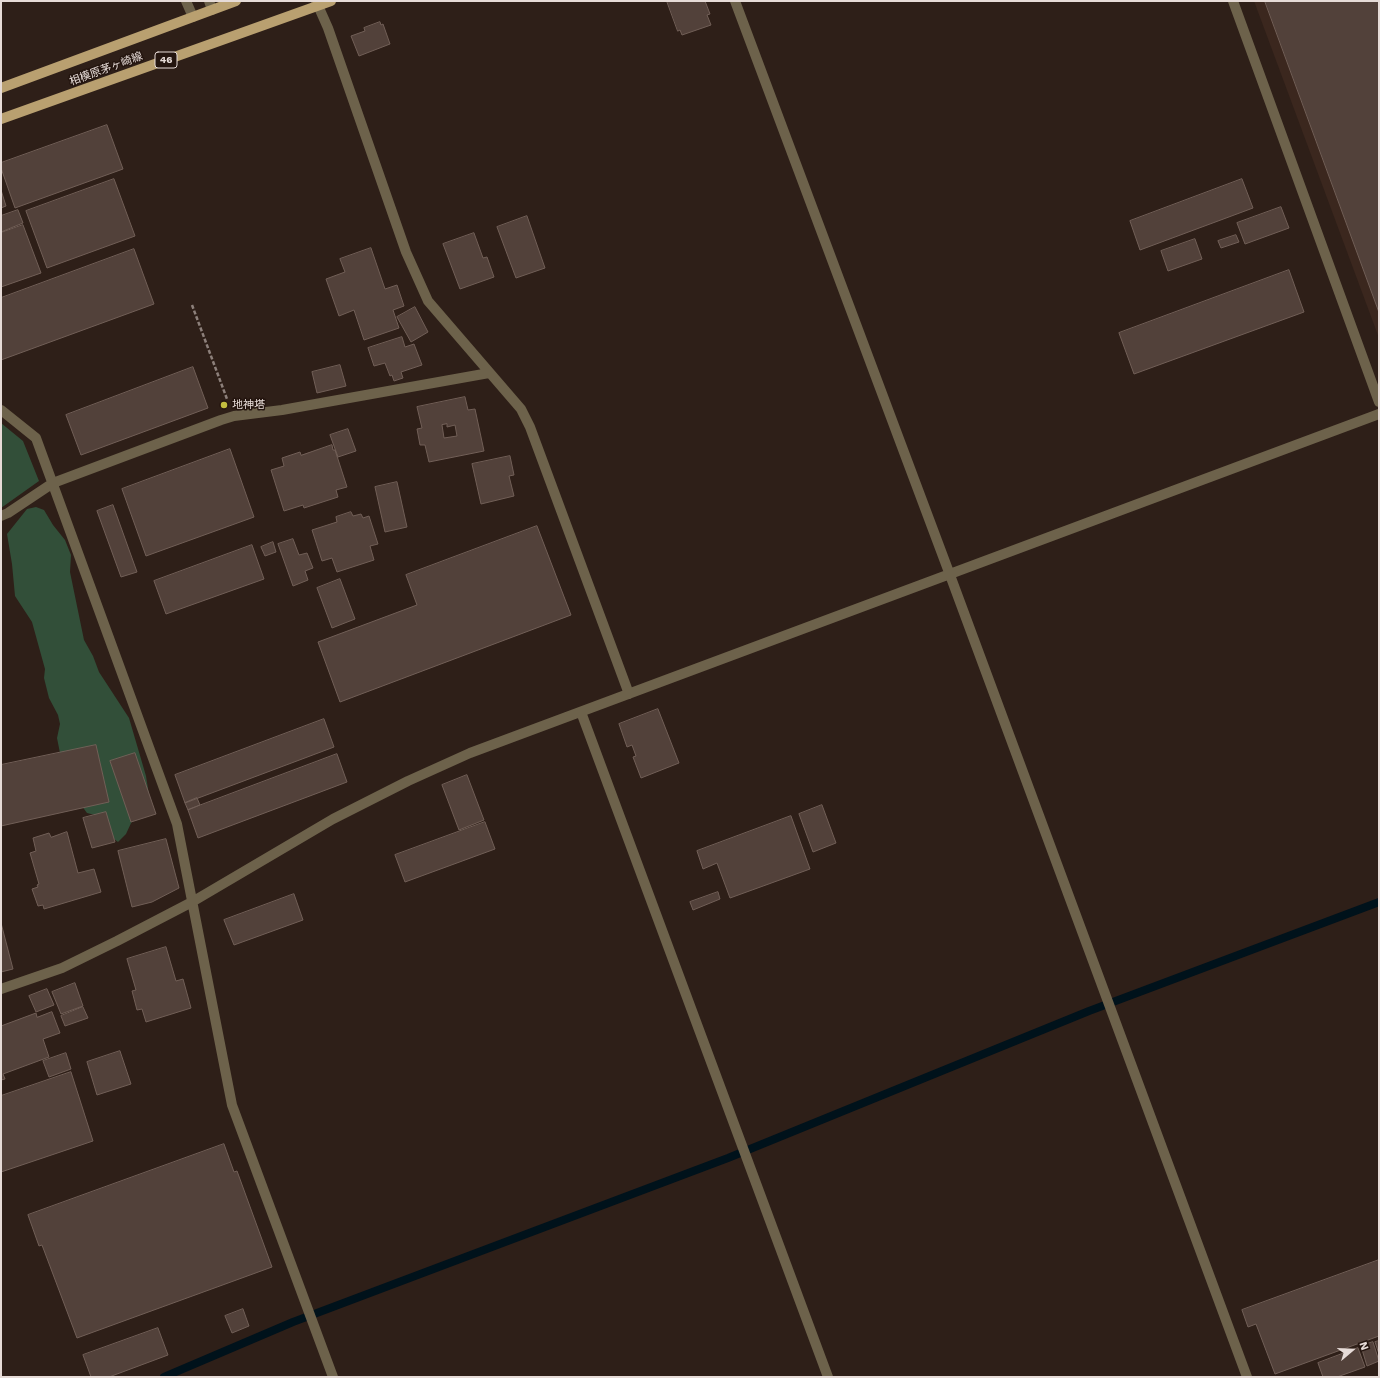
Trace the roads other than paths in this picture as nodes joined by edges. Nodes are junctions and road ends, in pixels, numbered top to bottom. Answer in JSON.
{"nodes":[{"id":1,"x":186,"y":1,"type":"edge"},
{"id":2,"x":236,"y":1,"type":"edge"},
{"id":3,"x":331,"y":1,"type":"edge"},
{"id":4,"x":735,"y":1,"type":"edge"},
{"id":5,"x":1233,"y":1,"type":"edge"},
{"id":6,"x":317,"y":3,"type":"edge"},
{"id":7,"x":210,"y":6,"type":"edge"},
{"id":8,"x":193,"y":17,"type":"junction"},
{"id":9,"x":1,"y":88,"type":"edge"},
{"id":10,"x":1,"y":119,"type":"edge"},
{"id":11,"x":489,"y":373,"type":"junction"},
{"id":12,"x":1379,"y":402,"type":"edge"},
{"id":13,"x":1,"y":410,"type":"edge"},
{"id":14,"x":1379,"y":414,"type":"edge"},
{"id":15,"x":53,"y":483,"type":"junction"},
{"id":16,"x":1,"y":516,"type":"edge"},
{"id":17,"x":950,"y":575,"type":"junction"},
{"id":18,"x":629,"y":694,"type":"junction"},
{"id":19,"x":581,"y":712,"type":"junction"},
{"id":20,"x":192,"y":902,"type":"junction"},
{"id":21,"x":1,"y":989,"type":"edge"},
{"id":22,"x":333,"y":1377,"type":"edge"},
{"id":23,"x":828,"y":1377,"type":"edge"},
{"id":24,"x":1247,"y":1377,"type":"edge"}],
"edges":[{"from":1,"to":8,"type":"street"},
{"from":2,"to":7,"type":"main road","name":"相模原茅ヶ崎線"},
{"from":3,"to":6,"type":"main road","name":"相模原茅ヶ崎線","number":"46"},
{"from":4,"to":17,"type":"street"},
{"from":5,"to":12,"type":"street"},
{"from":6,"to":10,"type":"main road","name":"相模原茅ヶ崎線","number":"46"},
{"from":6,"to":11,"type":"street"},
{"from":7,"to":8,"type":"main road","name":"相模原茅ヶ崎線"},
{"from":8,"to":9,"type":"main road","name":"相模原茅ヶ崎線"},
{"from":11,"to":15,"type":"street"},
{"from":11,"to":18,"type":"street"},
{"from":13,"to":15,"type":"street"},
{"from":14,"to":17,"type":"street"},
{"from":15,"to":16,"type":"street"},
{"from":15,"to":20,"type":"street"},
{"from":17,"to":18,"type":"street"},
{"from":17,"to":24,"type":"street"},
{"from":18,"to":19,"type":"street"},
{"from":19,"to":20,"type":"street"},
{"from":19,"to":23,"type":"street"},
{"from":20,"to":21,"type":"street"},
{"from":20,"to":22,"type":"street"}]}
